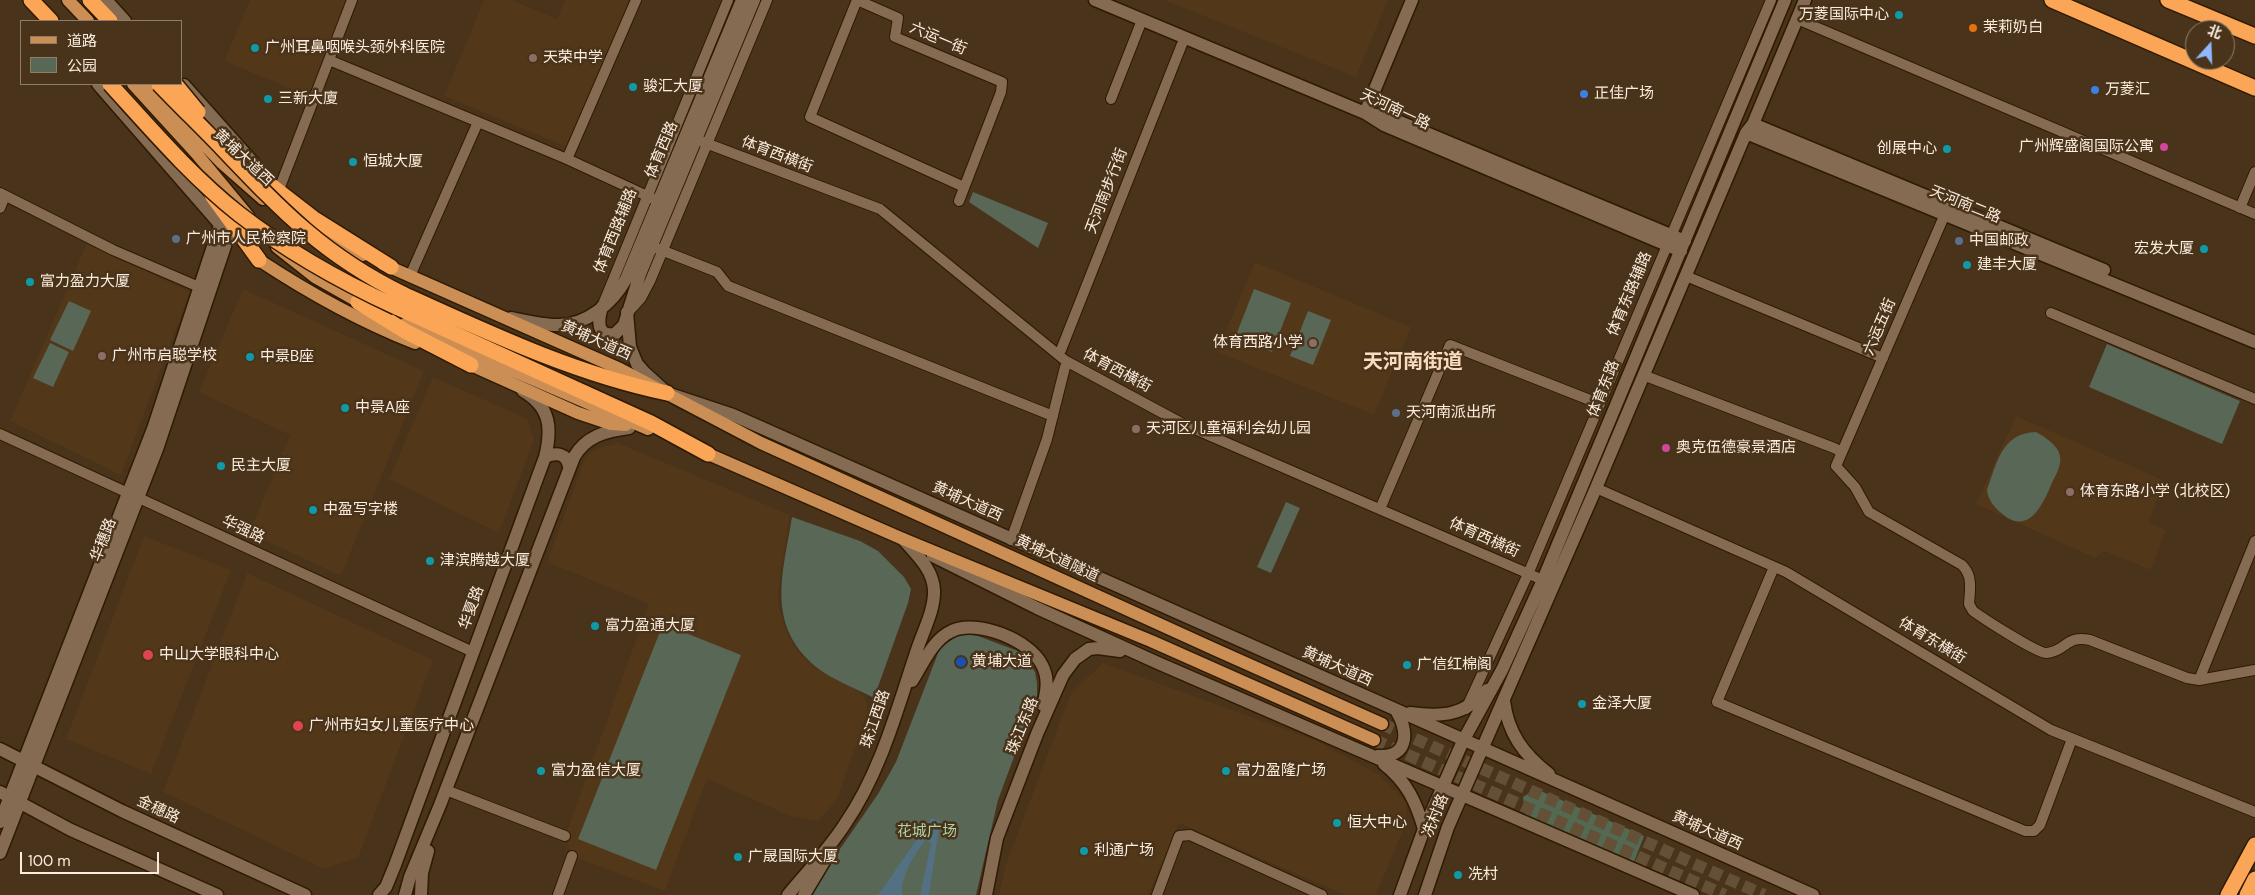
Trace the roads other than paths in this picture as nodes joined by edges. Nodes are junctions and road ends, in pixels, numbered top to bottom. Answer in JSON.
{"nodes":[{"id":1,"x":22,"y":0,"type":"edge"},
{"id":2,"x":31,"y":0,"type":"edge"},
{"id":3,"x":41,"y":0,"type":"edge"},
{"id":4,"x":57,"y":0,"type":"edge"},
{"id":5,"x":68,"y":0,"type":"edge"},
{"id":6,"x":81,"y":0,"type":"edge"},
{"id":7,"x":90,"y":0,"type":"edge"},
{"id":8,"x":98,"y":0,"type":"edge"},
{"id":9,"x":106,"y":0,"type":"edge"},
{"id":10,"x":352,"y":0,"type":"edge"},
{"id":11,"x":636,"y":0,"type":"edge"},
{"id":12,"x":728,"y":0,"type":"edge"},
{"id":13,"x":742,"y":0,"type":"edge"},
{"id":14,"x":754,"y":0,"type":"edge"},
{"id":15,"x":767,"y":0,"type":"edge"},
{"id":16,"x":857,"y":0,"type":"edge"},
{"id":17,"x":1095,"y":0,"type":"edge"},
{"id":18,"x":1412,"y":0,"type":"edge"},
{"id":19,"x":1771,"y":0,"type":"edge"},
{"id":20,"x":1784,"y":0,"type":"edge"},
{"id":21,"x":1805,"y":0,"type":"edge"},
{"id":22,"x":2052,"y":0,"type":"edge"},
{"id":23,"x":2176,"y":2,"type":"edge"},
{"id":24,"x":1797,"y":18,"type":"junction"},
{"id":25,"x":41,"y":20,"type":"edge"},
{"id":26,"x":50,"y":20,"type":"edge"},
{"id":27,"x":60,"y":20,"type":"edge"},
{"id":28,"x":76,"y":20,"type":"edge"},
{"id":29,"x":87,"y":20,"type":"edge"},
{"id":30,"x":100,"y":20,"type":"edge"},
{"id":31,"x":109,"y":20,"type":"edge"},
{"id":32,"x":117,"y":20,"type":"edge"},
{"id":33,"x":124,"y":20,"type":"edge"},
{"id":34,"x":1142,"y":20,"type":"junction"},
{"id":35,"x":2255,"y":36,"type":"edge"},
{"id":36,"x":719,"y":39,"type":"junction"},
{"id":37,"x":1182,"y":44,"type":"dead end"},
{"id":38,"x":329,"y":60,"type":"junction"},
{"id":39,"x":728,"y":76,"type":"junction"},
{"id":40,"x":182,"y":83,"type":"edge"},
{"id":41,"x":99,"y":85,"type":"edge"},
{"id":42,"x":111,"y":85,"type":"edge"},
{"id":43,"x":118,"y":85,"type":"edge"},
{"id":44,"x":134,"y":85,"type":"edge"},
{"id":45,"x":147,"y":85,"type":"edge"},
{"id":46,"x":161,"y":85,"type":"edge"},
{"id":47,"x":169,"y":85,"type":"edge"},
{"id":48,"x":177,"y":85,"type":"edge"},
{"id":49,"x":2255,"y":88,"type":"edge"},
{"id":50,"x":1111,"y":99,"type":"dead end"},
{"id":51,"x":1365,"y":113,"type":"junction"},
{"id":52,"x":478,"y":122,"type":"junction"},
{"id":53,"x":1749,"y":128,"type":"junction"},
{"id":54,"x":701,"y":142,"type":"junction"},
{"id":55,"x":223,"y":149,"type":"junction"},
{"id":56,"x":567,"y":159,"type":"junction"},
{"id":57,"x":2255,"y":172,"type":"edge"},
{"id":58,"x":964,"y":187,"type":"junction"},
{"id":59,"x":278,"y":192,"type":"junction"},
{"id":60,"x":2,"y":195,"type":"edge"},
{"id":61,"x":652,"y":198,"type":"junction"},
{"id":62,"x":959,"y":201,"type":"dead end"},
{"id":63,"x":0,"y":208,"type":"edge"},
{"id":64,"x":2240,"y":208,"type":"junction"},
{"id":65,"x":1945,"y":214,"type":"junction"},
{"id":66,"x":2255,"y":214,"type":"edge"},
{"id":67,"x":224,"y":230,"type":"junction"},
{"id":68,"x":1669,"y":240,"type":"junction"},
{"id":69,"x":1683,"y":246,"type":"junction"},
{"id":70,"x":657,"y":249,"type":"junction"},
{"id":71,"x":259,"y":260,"type":"junction"},
{"id":72,"x":391,"y":267,"type":"junction"},
{"id":73,"x":410,"y":276,"type":"junction"},
{"id":74,"x":1686,"y":276,"type":"junction"},
{"id":75,"x":199,"y":287,"type":"junction"},
{"id":76,"x":400,"y":300,"type":"junction"},
{"id":77,"x":358,"y":302,"type":"junction"},
{"id":78,"x":602,"y":307,"type":"junction"},
{"id":79,"x":627,"y":312,"type":"junction"},
{"id":80,"x":2051,"y":313,"type":"dead end"},
{"id":81,"x":501,"y":316,"type":"junction"},
{"id":82,"x":2255,"y":333,"type":"edge"},
{"id":83,"x":2255,"y":342,"type":"edge"},
{"id":84,"x":1061,"y":350,"type":"dead end"},
{"id":85,"x":1883,"y":358,"type":"junction"},
{"id":86,"x":471,"y":365,"type":"junction"},
{"id":87,"x":1065,"y":367,"type":"dead end"},
{"id":88,"x":1643,"y":375,"type":"junction"},
{"id":89,"x":667,"y":393,"type":"junction"},
{"id":90,"x":2255,"y":399,"type":"edge"},
{"id":91,"x":1600,"y":404,"type":"junction"},
{"id":92,"x":1053,"y":416,"type":"junction"},
{"id":93,"x":643,"y":427,"type":"junction"},
{"id":94,"x":0,"y":434,"type":"edge"},
{"id":95,"x":1842,"y":452,"type":"junction"},
{"id":96,"x":708,"y":454,"type":"junction"},
{"id":97,"x":545,"y":457,"type":"junction"},
{"id":98,"x":570,"y":467,"type":"junction"},
{"id":99,"x":1596,"y":488,"type":"junction"},
{"id":100,"x":133,"y":496,"type":"junction"},
{"id":101,"x":1380,"y":509,"type":"junction"},
{"id":102,"x":903,"y":539,"type":"junction"},
{"id":103,"x":1011,"y":540,"type":"junction"},
{"id":104,"x":2255,"y":541,"type":"edge"},
{"id":105,"x":1774,"y":567,"type":"junction"},
{"id":106,"x":1528,"y":574,"type":"junction"},
{"id":107,"x":1543,"y":580,"type":"junction"},
{"id":108,"x":473,"y":652,"type":"junction"},
{"id":109,"x":1158,"y":664,"type":"junction"},
{"id":110,"x":1502,"y":670,"type":"junction"},
{"id":111,"x":2255,"y":670,"type":"edge"},
{"id":112,"x":2198,"y":680,"type":"junction"},
{"id":113,"x":901,"y":697,"type":"junction"},
{"id":114,"x":1504,"y":701,"type":"junction"},
{"id":115,"x":1466,"y":709,"type":"junction"},
{"id":116,"x":1397,"y":712,"type":"junction"},
{"id":117,"x":1382,"y":724,"type":"tunnel mouth"},
{"id":118,"x":1037,"y":734,"type":"junction"},
{"id":119,"x":2072,"y":739,"type":"junction"},
{"id":120,"x":1374,"y":740,"type":"tunnel mouth"},
{"id":121,"x":1463,"y":741,"type":"junction"},
{"id":122,"x":0,"y":748,"type":"edge"},
{"id":123,"x":1482,"y":750,"type":"junction"},
{"id":124,"x":1374,"y":756,"type":"junction"},
{"id":125,"x":30,"y":763,"type":"junction"},
{"id":126,"x":1444,"y":787,"type":"junction"},
{"id":127,"x":1567,"y":787,"type":"junction"},
{"id":128,"x":446,"y":790,"type":"junction"},
{"id":129,"x":1462,"y":795,"type":"junction"},
{"id":130,"x":10,"y":797,"type":"edge"},
{"id":131,"x":440,"y":805,"type":"junction"},
{"id":132,"x":2255,"y":812,"type":"edge"},
{"id":133,"x":0,"y":822,"type":"edge"},
{"id":134,"x":845,"y":824,"type":"junction"},
{"id":135,"x":1424,"y":829,"type":"junction"},
{"id":136,"x":565,"y":836,"type":"dead end"},
{"id":137,"x":2255,"y":845,"type":"edge"},
{"id":138,"x":0,"y":853,"type":"edge"},
{"id":139,"x":572,"y":856,"type":"dead end"},
{"id":140,"x":397,"y":861,"type":"junction"},
{"id":141,"x":414,"y":868,"type":"junction"},
{"id":142,"x":2255,"y":879,"type":"edge"},
{"id":143,"x":217,"y":895,"type":"edge"},
{"id":144,"x":305,"y":895,"type":"edge"},
{"id":145,"x":379,"y":895,"type":"edge"},
{"id":146,"x":404,"y":895,"type":"edge"},
{"id":147,"x":421,"y":895,"type":"edge"},
{"id":148,"x":558,"y":895,"type":"edge"},
{"id":149,"x":788,"y":895,"type":"edge"},
{"id":150,"x":804,"y":895,"type":"edge"},
{"id":151,"x":986,"y":895,"type":"edge"},
{"id":152,"x":1157,"y":895,"type":"edge"},
{"id":153,"x":1322,"y":895,"type":"edge"},
{"id":154,"x":1400,"y":895,"type":"edge"},
{"id":155,"x":1425,"y":895,"type":"edge"},
{"id":156,"x":1693,"y":895,"type":"edge"},
{"id":157,"x":1813,"y":895,"type":"edge"},
{"id":158,"x":2228,"y":895,"type":"edge"},
{"id":159,"x":2246,"y":895,"type":"edge"}],
"edges":[{"from":1,"to":25,"type":"main road"},
{"from":2,"to":26,"type":"highway"},
{"from":3,"to":27,"type":"highway"},
{"from":4,"to":28,"type":"main road"},
{"from":5,"to":29,"type":"main road"},
{"from":6,"to":30,"type":"highway"},
{"from":7,"to":31,"type":"highway"},
{"from":8,"to":32,"type":"highway"},
{"from":9,"to":33,"type":"main road"},
{"from":10,"to":38,"type":"street"},
{"from":11,"to":56,"type":"street"},
{"from":12,"to":36,"type":"street"},
{"from":13,"to":36,"type":"main road","name":"体育西路"},
{"from":14,"to":39,"type":"main road","name":"体育西路"},
{"from":15,"to":39,"type":"street"},
{"from":16,"to":58,"type":"street","name":"六运一街"},
{"from":16,"to":58,"type":"street"},
{"from":17,"to":34,"type":"main road","name":"天河南一路"},
{"from":18,"to":51,"type":"main road"},
{"from":19,"to":68,"type":"street","name":"体育东路辅路"},
{"from":20,"to":69,"type":"main road","name":"体育东路"},
{"from":21,"to":24,"type":"main road","name":"体育东路"},
{"from":22,"to":49,"type":"highway"},
{"from":23,"to":35,"type":"highway"},
{"from":24,"to":53,"type":"main road","name":"体育东路"},
{"from":24,"to":64,"type":"street"},
{"from":34,"to":50,"type":"street"},
{"from":34,"to":51,"type":"main road","name":"天河南一路"},
{"from":36,"to":61,"type":"main road","name":"体育西路"},
{"from":37,"to":84,"type":"street","name":"天河南步行街"},
{"from":38,"to":52,"type":"street"},
{"from":38,"to":59,"type":"street"},
{"from":39,"to":54,"type":"main road","name":"体育西路"},
{"from":40,"to":59,"type":"main road"},
{"from":41,"to":67,"type":"main road"},
{"from":42,"to":76,"type":"highway","bridge":true},
{"from":43,"to":71,"type":"highway"},
{"from":44,"to":77,"type":"main road","name":"黄埔大道西"},
{"from":45,"to":72,"type":"main road","name":"黄埔大道西"},
{"from":46,"to":55,"type":"highway","bridge":true},
{"from":47,"to":59,"type":"highway"},
{"from":48,"to":55,"type":"highway","bridge":true},
{"from":51,"to":68,"type":"main road","name":"天河南一路"},
{"from":52,"to":56,"type":"street"},
{"from":52,"to":73,"type":"street"},
{"from":53,"to":65,"type":"main road","name":"天河南二路"},
{"from":53,"to":74,"type":"main road","name":"体育东路"},
{"from":53,"to":82,"type":"main road","name":"天河南二路"},
{"from":54,"to":70,"type":"main road","name":"体育西路"},
{"from":54,"to":101,"type":"street","name":"体育西横街"},
{"from":55,"to":76,"type":"highway","bridge":true},
{"from":56,"to":61,"type":"street"},
{"from":57,"to":64,"type":"street"},
{"from":58,"to":62,"type":"street"},
{"from":59,"to":72,"type":"highway"},
{"from":60,"to":63,"type":"street"},
{"from":60,"to":75,"type":"street"},
{"from":61,"to":78,"type":"main road","name":"体育西路"},
{"from":64,"to":66,"type":"street"},
{"from":65,"to":83,"type":"main road","name":"天河南二路"},
{"from":65,"to":85,"type":"street","name":"六运五街"},
{"from":67,"to":71,"type":"main road"},
{"from":67,"to":75,"type":"main road","name":"华穗路"},
{"from":67,"to":100,"type":"main road","name":"华穗路"},
{"from":68,"to":69,"type":"main road","name":"天河南一路"},
{"from":68,"to":91,"type":"street","name":"体育东路辅路"},
{"from":69,"to":107,"type":"main road","name":"体育东路"},
{"from":70,"to":79,"type":"main road","name":"体育西路"},
{"from":70,"to":92,"type":"street"},
{"from":71,"to":86,"type":"main road"},
{"from":72,"to":73,"type":"main road","name":"黄埔大道西"},
{"from":73,"to":81,"type":"main road","name":"黄埔大道西"},
{"from":74,"to":85,"type":"street"},
{"from":74,"to":88,"type":"main road","name":"体育东路"},
{"from":75,"to":100,"type":"main road","name":"华穗路"},
{"from":76,"to":89,"type":"highway"},
{"from":76,"to":96,"type":"highway"},
{"from":77,"to":86,"type":"highway"},
{"from":77,"to":93,"type":"main road","name":"黄埔大道西"},
{"from":78,"to":79,"type":"main road"},
{"from":78,"to":81,"type":"main road","name":"体育西路"},
{"from":79,"to":89,"type":"main road"},
{"from":80,"to":90,"type":"street"},
{"from":81,"to":89,"type":"main road","name":"黄埔大道西"},
{"from":85,"to":95,"type":"street","name":"六运五街"},
{"from":86,"to":93,"type":"main road"},
{"from":86,"to":97,"type":"main road","name":"华夏路"},
{"from":87,"to":92,"type":"street"},
{"from":88,"to":95,"type":"street"},
{"from":88,"to":99,"type":"main road","name":"体育东路"},
{"from":89,"to":103,"type":"main road","name":"黄埔大道西"},
{"from":89,"to":117,"type":"main road","name":"黄埔大道隧道"},
{"from":91,"to":101,"type":"street"},
{"from":91,"to":106,"type":"street","name":"体育东路辅路"},
{"from":92,"to":103,"type":"street"},
{"from":93,"to":96,"type":"main road","name":"黄埔大道西"},
{"from":93,"to":98,"type":"main road"},
{"from":94,"to":100,"type":"street","name":"华强路"},
{"from":95,"to":112,"type":"street"},
{"from":96,"to":102,"type":"main road","name":"黄埔大道西"},
{"from":97,"to":98,"type":"main road"},
{"from":97,"to":108,"type":"main road","name":"华夏路"},
{"from":98,"to":128,"type":"main road"},
{"from":99,"to":105,"type":"street","name":"体育东横街"},
{"from":99,"to":114,"type":"main road","name":"体育东路"},
{"from":100,"to":108,"type":"street","name":"华强路"},
{"from":100,"to":125,"type":"main road","name":"华穗路"},
{"from":101,"to":106,"type":"street","name":"体育西横街"},
{"from":102,"to":109,"type":"main road","name":"黄埔大道西"},
{"from":102,"to":113,"type":"main road","name":"珠江西路"},
{"from":102,"to":120,"type":"main road"},
{"from":103,"to":116,"type":"main road","name":"黄埔大道西"},
{"from":104,"to":112,"type":"street"},
{"from":105,"to":119,"type":"street","name":"体育东横街"},
{"from":105,"to":119,"type":"street"},
{"from":106,"to":107,"type":"street","name":"体育西横街"},
{"from":106,"to":115,"type":"street","name":"体育东路辅路"},
{"from":107,"to":110,"type":"main road","name":"体育东路"},
{"from":108,"to":140,"type":"main road","name":"华夏路"},
{"from":109,"to":118,"type":"main road","name":"珠江东路"},
{"from":109,"to":124,"type":"main road","name":"黄埔大道西"},
{"from":110,"to":115,"type":"main road"},
{"from":110,"to":121,"type":"main road","name":"体育东路"},
{"from":111,"to":112,"type":"street"},
{"from":113,"to":118,"type":"main road"},
{"from":113,"to":134,"type":"main road","name":"珠江西路"},
{"from":114,"to":123,"type":"main road","name":"体育东路"},
{"from":114,"to":127,"type":"main road"},
{"from":115,"to":116,"type":"main road"},
{"from":116,"to":121,"type":"main road","name":"黄埔大道西"},
{"from":116,"to":124,"type":"main road"},
{"from":118,"to":151,"type":"main road","name":"珠江东路"},
{"from":119,"to":132,"type":"street","name":"体育东横街"},
{"from":121,"to":123,"type":"main road","name":"黄埔大道西"},
{"from":121,"to":126,"type":"main road","name":"体育东路"},
{"from":122,"to":125,"type":"main road","name":"金穗路"},
{"from":123,"to":127,"type":"main road","name":"黄埔大道西"},
{"from":123,"to":129,"type":"main road","name":"冼村路"},
{"from":124,"to":126,"type":"main road","name":"黄埔大道西"},
{"from":124,"to":135,"type":"main road"},
{"from":125,"to":130,"type":"main road","name":"华穗路"},
{"from":125,"to":144,"type":"main road","name":"金穗路"},
{"from":126,"to":129,"type":"main road","name":"黄埔大道西"},
{"from":126,"to":135,"type":"main road","name":"冼村路"},
{"from":127,"to":157,"type":"main road","name":"黄埔大道西"},
{"from":128,"to":131,"type":"main road"},
{"from":128,"to":136,"type":"street"},
{"from":129,"to":155,"type":"main road","name":"冼村路"},
{"from":129,"to":156,"type":"main road","name":"黄埔大道西"},
{"from":130,"to":133,"type":"main road","name":"华穗路"},
{"from":130,"to":138,"type":"main road","name":"华穗路"},
{"from":130,"to":143,"type":"main road"},
{"from":131,"to":141,"type":"main road"},
{"from":131,"to":147,"type":"main road"},
{"from":134,"to":149,"type":"main road","name":"珠江西路"},
{"from":134,"to":150,"type":"main road"},
{"from":135,"to":154,"type":"main road","name":"冼村路"},
{"from":137,"to":158,"type":"highway"},
{"from":139,"to":148,"type":"street"},
{"from":140,"to":141,"type":"main road"},
{"from":140,"to":145,"type":"main road","name":"华夏路"},
{"from":141,"to":146,"type":"main road"},
{"from":142,"to":159,"type":"highway"},
{"from":152,"to":153,"type":"street"}]}
